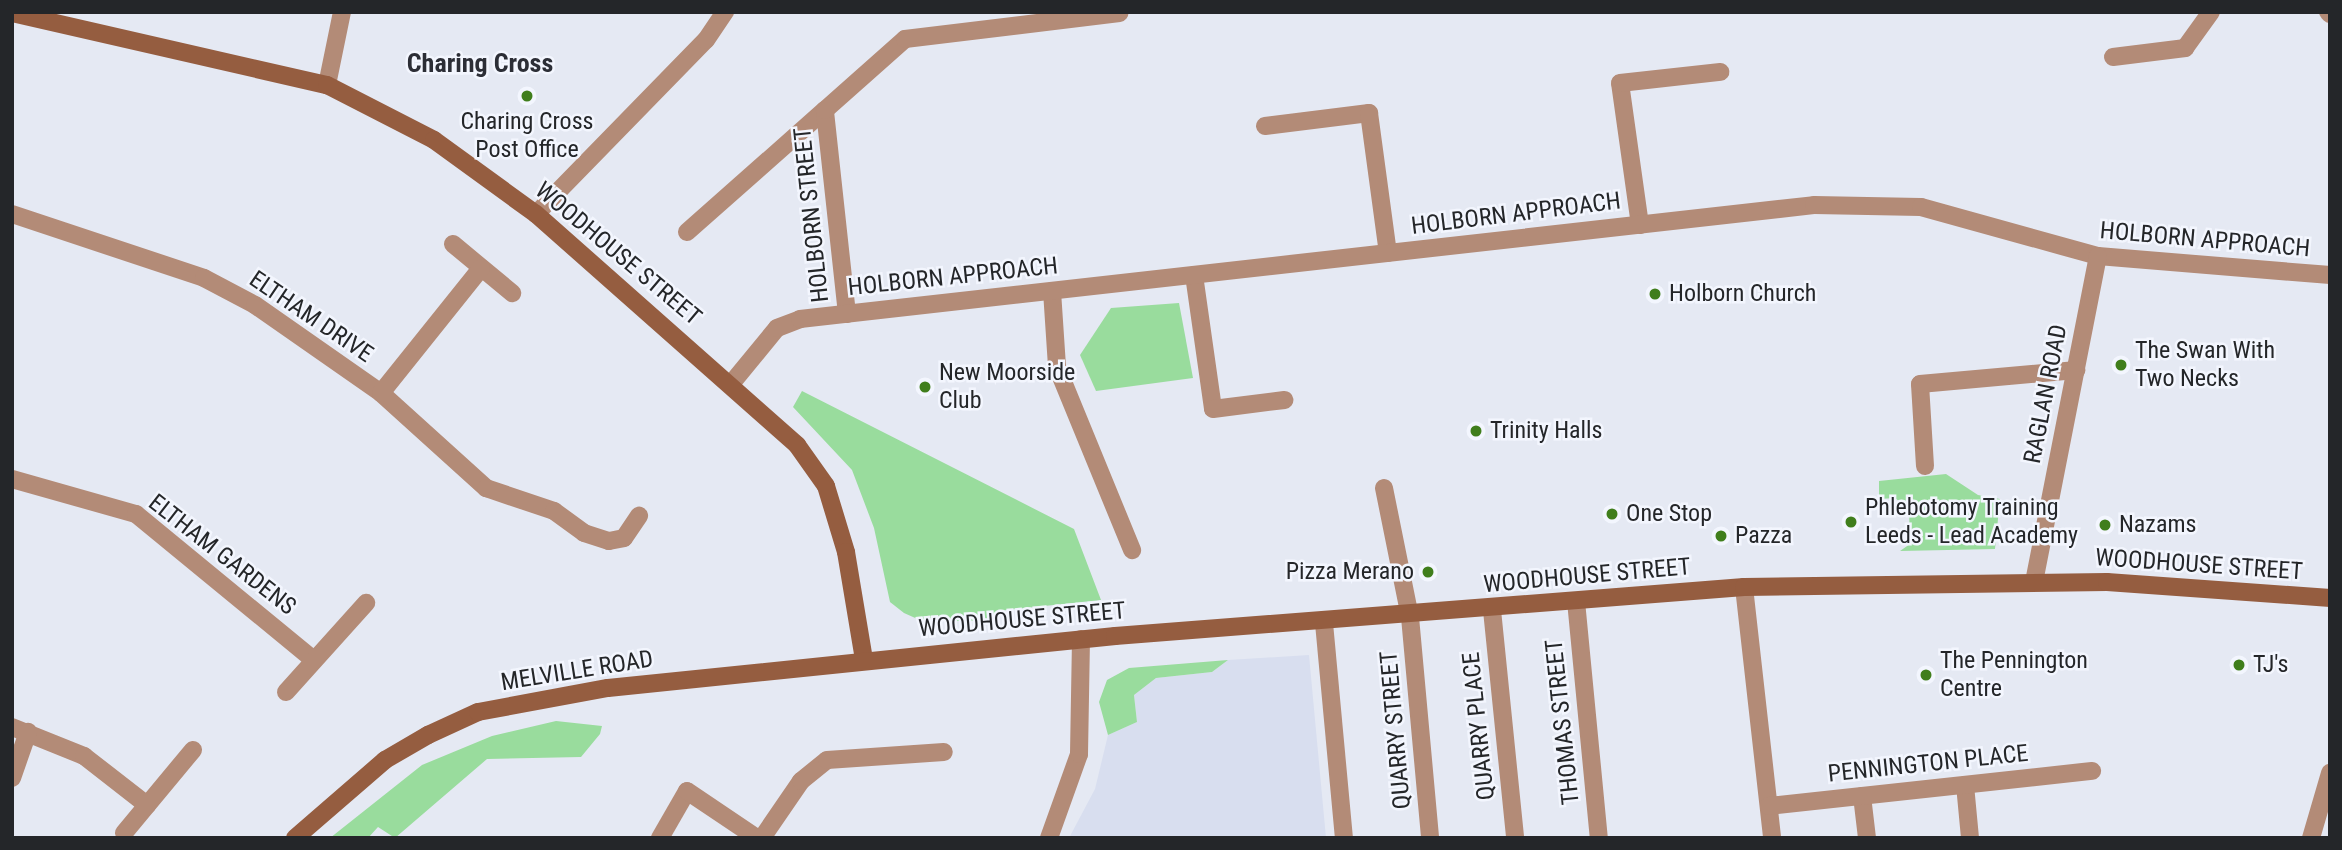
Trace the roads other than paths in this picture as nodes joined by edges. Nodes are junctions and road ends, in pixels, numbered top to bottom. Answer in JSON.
{"nodes":[{"id":1,"x":342,"y":12,"type":"edge"},
{"id":2,"x":725,"y":12,"type":"edge"},
{"id":3,"x":2211,"y":12,"type":"edge"},
{"id":4,"x":12,"y":13,"type":"edge"},
{"id":5,"x":1119,"y":13,"type":"edge"},
{"id":6,"x":2113,"y":57,"type":"dead end"},
{"id":7,"x":1720,"y":72,"type":"dead end"},
{"id":8,"x":327,"y":85,"type":"junction"},
{"id":9,"x":825,"y":110,"type":"junction"},
{"id":10,"x":1265,"y":126,"type":"dead end"},
{"id":11,"x":12,"y":214,"type":"edge"},
{"id":12,"x":536,"y":214,"type":"junction"},
{"id":13,"x":1640,"y":225,"type":"junction"},
{"id":14,"x":687,"y":232,"type":"dead end"},
{"id":15,"x":453,"y":244,"type":"dead end"},
{"id":16,"x":1388,"y":253,"type":"junction"},
{"id":17,"x":2098,"y":256,"type":"junction"},
{"id":18,"x":481,"y":268,"type":"junction"},
{"id":19,"x":1194,"y":275,"type":"junction"},
{"id":20,"x":2330,"y":275,"type":"edge"},
{"id":21,"x":1052,"y":291,"type":"junction"},
{"id":22,"x":512,"y":293,"type":"dead end"},
{"id":23,"x":847,"y":314,"type":"junction"},
{"id":24,"x":2076,"y":370,"type":"junction"},
{"id":25,"x":731,"y":384,"type":"junction"},
{"id":26,"x":381,"y":393,"type":"junction"},
{"id":27,"x":1284,"y":400,"type":"dead end"},
{"id":28,"x":1926,"y":466,"type":"dead end"},
{"id":29,"x":12,"y":479,"type":"edge"},
{"id":30,"x":1384,"y":488,"type":"dead end"},
{"id":31,"x":639,"y":516,"type":"dead end"},
{"id":32,"x":1132,"y":550,"type":"dead end"},
{"id":33,"x":2034,"y":582,"type":"junction"},
{"id":34,"x":1744,"y":587,"type":"junction"},
{"id":35,"x":2330,"y":598,"type":"edge"},
{"id":36,"x":1576,"y":601,"type":"junction"},
{"id":37,"x":366,"y":603,"type":"dead end"},
{"id":38,"x":1492,"y":610,"type":"junction"},
{"id":39,"x":1410,"y":617,"type":"junction"},
{"id":40,"x":1324,"y":623,"type":"junction"},
{"id":41,"x":1082,"y":639,"type":"junction"},
{"id":42,"x":314,"y":660,"type":"junction"},
{"id":43,"x":864,"y":660,"type":"junction"},
{"id":44,"x":286,"y":692,"type":"dead end"},
{"id":45,"x":20,"y":729,"type":"edge"},
{"id":46,"x":193,"y":750,"type":"dead end"},
{"id":47,"x":944,"y":752,"type":"dead end"},
{"id":48,"x":2092,"y":771,"type":"dead end"},
{"id":49,"x":2330,"y":773,"type":"edge"},
{"id":50,"x":12,"y":778,"type":"edge"},
{"id":51,"x":1965,"y":785,"type":"junction"},
{"id":52,"x":1862,"y":796,"type":"junction"},
{"id":53,"x":147,"y":805,"type":"junction"},
{"id":54,"x":1769,"y":806,"type":"junction"},
{"id":55,"x":124,"y":833,"type":"dead end"},
{"id":56,"x":295,"y":838,"type":"edge"},
{"id":57,"x":660,"y":838,"type":"edge"},
{"id":58,"x":760,"y":838,"type":"edge"},
{"id":59,"x":1049,"y":838,"type":"edge"},
{"id":60,"x":1344,"y":838,"type":"edge"},
{"id":61,"x":1430,"y":838,"type":"edge"},
{"id":62,"x":1515,"y":838,"type":"edge"},
{"id":63,"x":1599,"y":838,"type":"edge"},
{"id":64,"x":1772,"y":838,"type":"edge"},
{"id":65,"x":1867,"y":838,"type":"edge"},
{"id":66,"x":1970,"y":838,"type":"edge"},
{"id":67,"x":2311,"y":838,"type":"edge"}],
"edges":[{"from":1,"to":8,"type":"street"},
{"from":2,"to":12,"type":"street"},
{"from":3,"to":6,"type":"street"},
{"from":4,"to":8,"type":"street","name":"WOODHOUSE STREET"},
{"from":5,"to":9,"type":"street","name":"HOLBORN STREET"},
{"from":7,"to":13,"type":"street"},
{"from":8,"to":12,"type":"street","name":"WOODHOUSE STREET"},
{"from":9,"to":14,"type":"street","name":"HOLBORN STREET"},
{"from":9,"to":23,"type":"street","name":"HOLBORN STREET"},
{"from":10,"to":16,"type":"street"},
{"from":11,"to":26,"type":"street","name":"ELTHAM DRIVE"},
{"from":12,"to":25,"type":"street","name":"WOODHOUSE STREET"},
{"from":13,"to":16,"type":"street","name":"HOLBORN APPROACH"},
{"from":13,"to":17,"type":"street","name":"HOLBORN APPROACH"},
{"from":15,"to":18,"type":"street"},
{"from":16,"to":19,"type":"street","name":"HOLBORN APPROACH"},
{"from":17,"to":20,"type":"street","name":"HOLBORN APPROACH"},
{"from":17,"to":24,"type":"street","name":"RAGLAN ROAD"},
{"from":18,"to":22,"type":"street"},
{"from":18,"to":26,"type":"street"},
{"from":19,"to":21,"type":"street","name":"HOLBORN APPROACH"},
{"from":19,"to":27,"type":"street"},
{"from":21,"to":23,"type":"street","name":"HOLBORN APPROACH"},
{"from":21,"to":32,"type":"street"},
{"from":23,"to":25,"type":"street","name":"HOLBORN APPROACH"},
{"from":24,"to":28,"type":"street"},
{"from":24,"to":33,"type":"street","name":"RAGLAN ROAD"},
{"from":25,"to":43,"type":"street","name":"WOODHOUSE STREET"},
{"from":26,"to":31,"type":"street","name":"ELTHAM DRIVE"},
{"from":29,"to":42,"type":"street","name":"ELTHAM GARDENS"},
{"from":30,"to":39,"type":"street","name":"QUARRY STREET"},
{"from":33,"to":34,"type":"street","name":"WOODHOUSE STREET"},
{"from":33,"to":35,"type":"street","name":"WOODHOUSE STREET"},
{"from":34,"to":36,"type":"street","name":"WOODHOUSE STREET"},
{"from":34,"to":54,"type":"street"},
{"from":36,"to":38,"type":"street","name":"WOODHOUSE STREET"},
{"from":36,"to":63,"type":"street","name":"THOMAS STREET"},
{"from":37,"to":42,"type":"street"},
{"from":38,"to":39,"type":"street","name":"WOODHOUSE STREET"},
{"from":38,"to":62,"type":"street","name":"QUARRY PLACE"},
{"from":39,"to":40,"type":"street","name":"WOODHOUSE STREET"},
{"from":39,"to":61,"type":"street","name":"QUARRY STREET"},
{"from":40,"to":41,"type":"street","name":"WOODHOUSE STREET"},
{"from":40,"to":60,"type":"street"},
{"from":41,"to":43,"type":"street","name":"WOODHOUSE STREET"},
{"from":41,"to":59,"type":"street"},
{"from":42,"to":44,"type":"street"},
{"from":43,"to":56,"type":"street","name":"MELVILLE ROAD"},
{"from":45,"to":50,"type":"street"},
{"from":45,"to":53,"type":"street"},
{"from":46,"to":53,"type":"street"},
{"from":47,"to":58,"type":"street"},
{"from":48,"to":51,"type":"street","name":"PENNINGTON PLACE"},
{"from":49,"to":67,"type":"street"},
{"from":51,"to":52,"type":"street","name":"PENNINGTON PLACE"},
{"from":51,"to":66,"type":"street"},
{"from":52,"to":54,"type":"street","name":"PENNINGTON PLACE"},
{"from":52,"to":65,"type":"street"},
{"from":53,"to":55,"type":"street"},
{"from":54,"to":64,"type":"street"},
{"from":57,"to":58,"type":"street"}]}
